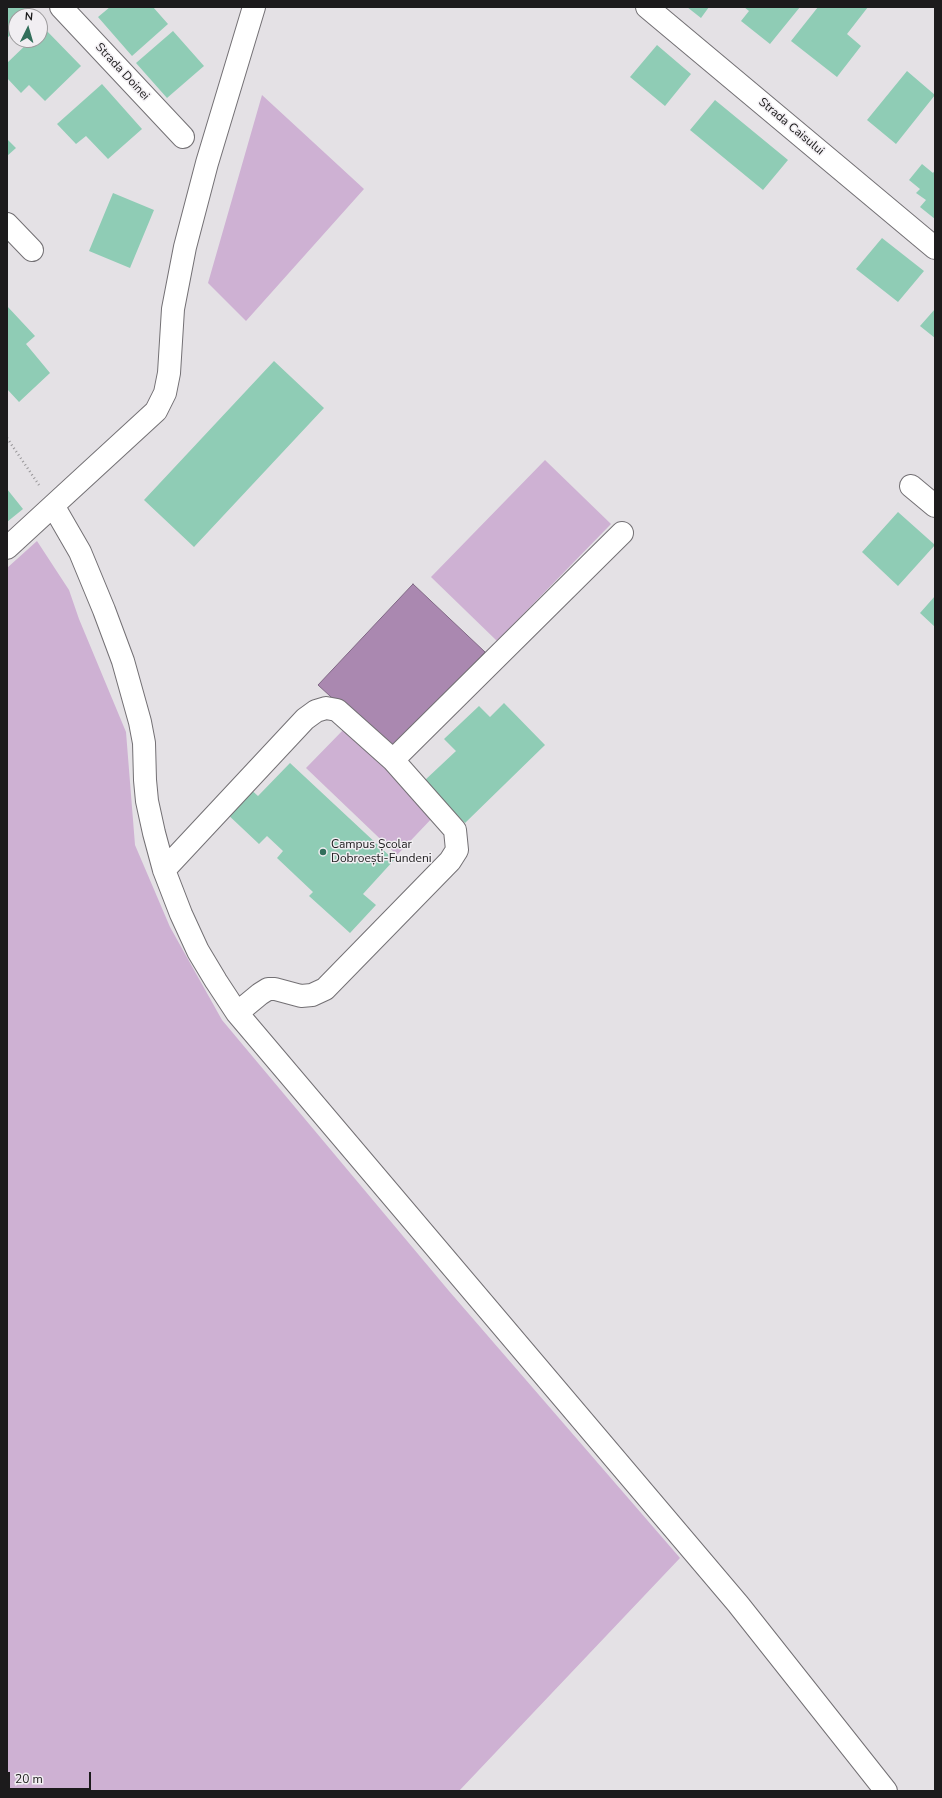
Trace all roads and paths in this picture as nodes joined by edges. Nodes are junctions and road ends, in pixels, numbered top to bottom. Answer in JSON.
{"nodes":[{"id":1,"x":61,"y":7,"type":"edge"},
{"id":2,"x":254,"y":7,"type":"edge"},
{"id":3,"x":647,"y":7,"type":"edge"},
{"id":4,"x":183,"y":137,"type":"dead end"},
{"id":5,"x":7,"y":224,"type":"edge"},
{"id":6,"x":935,"y":248,"type":"edge"},
{"id":7,"x":32,"y":250,"type":"dead end"},
{"id":8,"x":7,"y":438,"type":"edge"},
{"id":9,"x":911,"y":486,"type":"dead end"},
{"id":10,"x":935,"y":506,"type":"edge"},
{"id":11,"x":54,"y":507,"type":"junction"},
{"id":12,"x":622,"y":533,"type":"dead end"},
{"id":13,"x":7,"y":548,"type":"edge"},
{"id":14,"x":393,"y":760,"type":"junction"},
{"id":15,"x":164,"y":870,"type":"junction"},
{"id":16,"x":237,"y":1013,"type":"junction"},
{"id":17,"x":886,"y":1791,"type":"edge"}],
"edges":[{"from":1,"to":4,"type":"street","name":"Strada Doinei"},
{"from":2,"to":11,"type":"street"},
{"from":3,"to":6,"type":"street","name":"Strada Caisului"},
{"from":5,"to":7,"type":"street"},
{"from":8,"to":11,"type":"path"},
{"from":9,"to":10,"type":"street"},
{"from":11,"to":13,"type":"street"},
{"from":11,"to":15,"type":"street"},
{"from":12,"to":14,"type":"street"},
{"from":14,"to":15,"type":"street"},
{"from":14,"to":16,"type":"street"},
{"from":15,"to":16,"type":"street"},
{"from":16,"to":17,"type":"street"}]}
